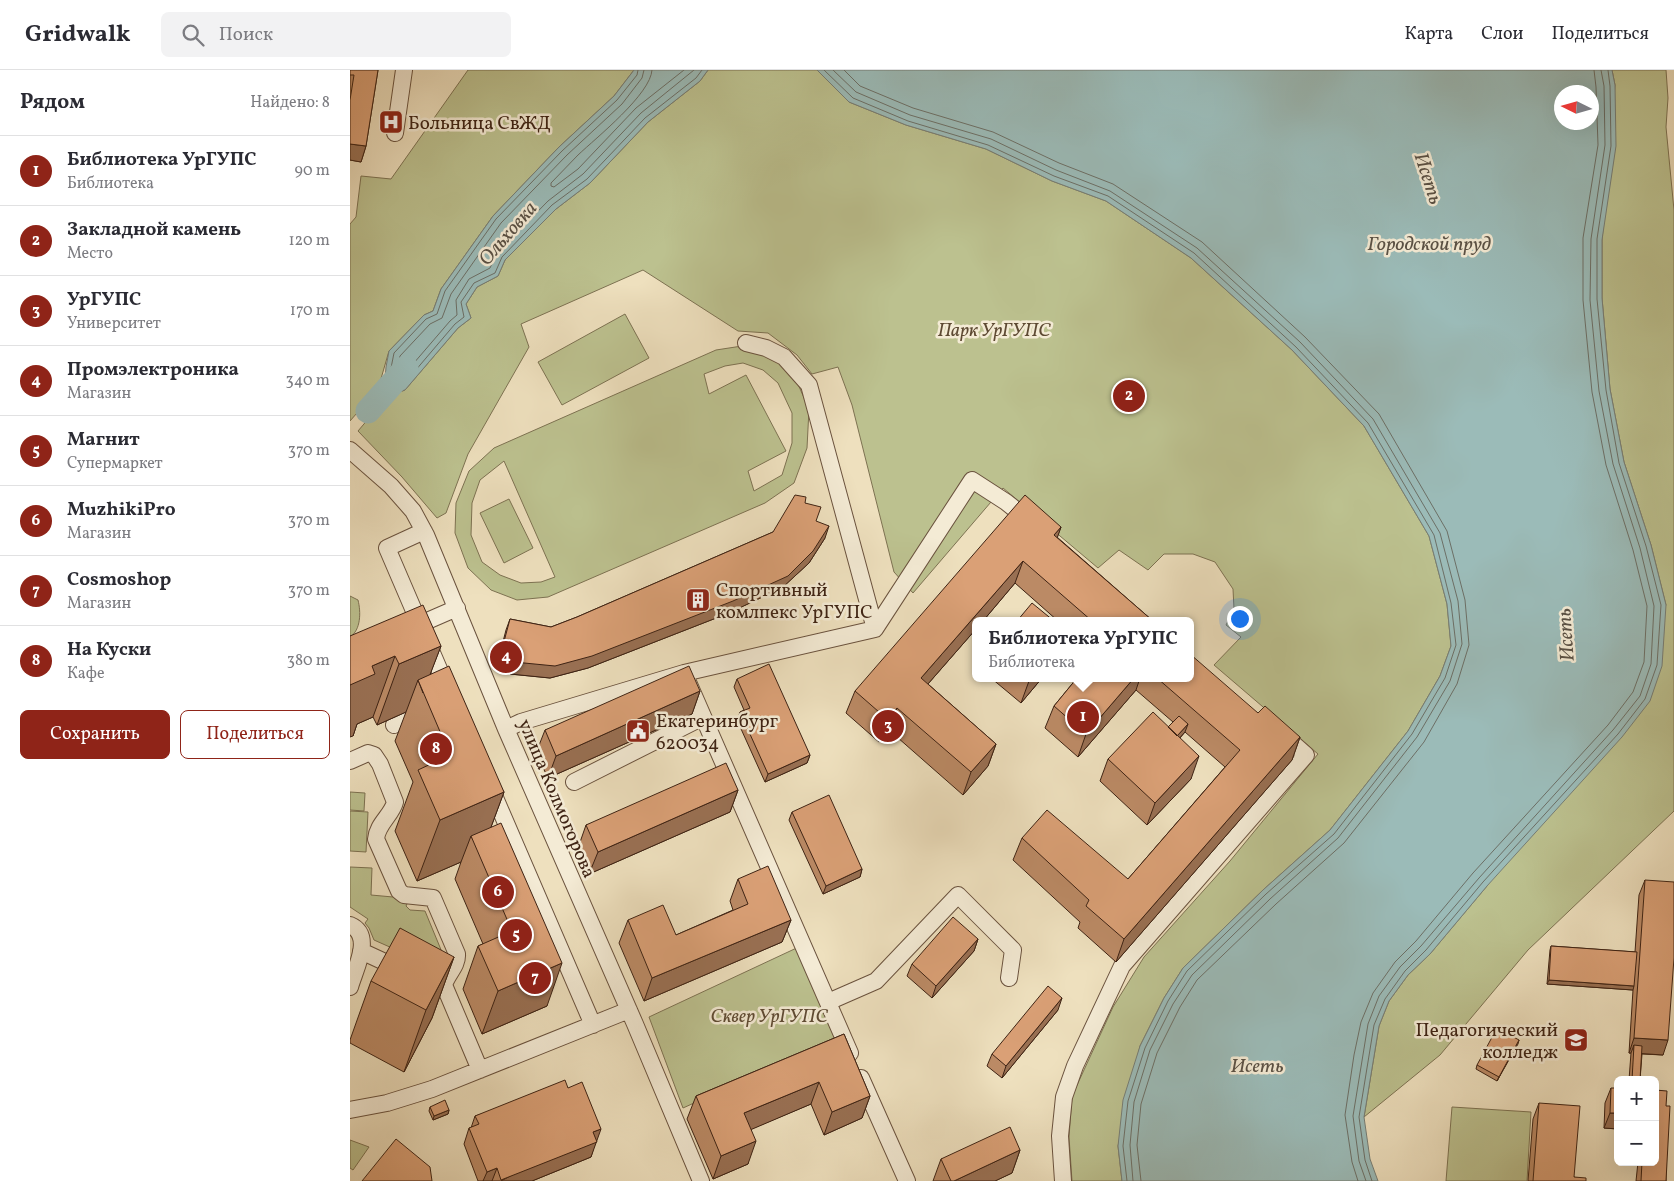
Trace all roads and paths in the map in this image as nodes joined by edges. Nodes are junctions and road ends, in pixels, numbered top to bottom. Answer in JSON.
{"nodes":[{"id":1,"x":404,"y":70,"type":"edge"},
{"id":2,"x":395,"y":133,"type":"dead end"},
{"id":3,"x":746,"y":343,"type":"dead end"},
{"id":4,"x":350,"y":450,"type":"edge"},
{"id":5,"x":424,"y":531,"type":"junction"},
{"id":6,"x":1043,"y":531,"type":"edge"},
{"id":7,"x":457,"y":608,"type":"junction"},
{"id":8,"x":420,"y":624,"type":"junction"},
{"id":9,"x":875,"y":629,"type":"junction"},
{"id":10,"x":396,"y":635,"type":"edge"},
{"id":11,"x":684,"y":673,"type":"junction"},
{"id":12,"x":703,"y":717,"type":"junction"},
{"id":13,"x":1269,"y":723,"type":"edge"},
{"id":14,"x":394,"y":725,"type":"dead end"},
{"id":15,"x":506,"y":729,"type":"junction"},
{"id":16,"x":350,"y":761,"type":"edge"},
{"id":17,"x":482,"y":768,"type":"edge"},
{"id":18,"x":574,"y":782,"type":"dead end"},
{"id":19,"x":350,"y":925,"type":"edge"},
{"id":20,"x":361,"y":951,"type":"junction"},
{"id":21,"x":413,"y":975,"type":"edge"},
{"id":22,"x":1008,"y":978,"type":"dead end"},
{"id":23,"x":430,"y":984,"type":"edge"},
{"id":24,"x":350,"y":987,"type":"edge"},
{"id":25,"x":447,"y":992,"type":"junction"},
{"id":26,"x":828,"y":1002,"type":"junction"},
{"id":27,"x":629,"y":1010,"type":"junction"},
{"id":28,"x":593,"y":1024,"type":"junction"},
{"id":29,"x":480,"y":1070,"type":"junction"},
{"id":30,"x":350,"y":1110,"type":"edge"},
{"id":31,"x":702,"y":1181,"type":"edge"},
{"id":32,"x":907,"y":1181,"type":"edge"},
{"id":33,"x":1063,"y":1181,"type":"edge"}],
"edges":[{"from":1,"to":2,"type":"street"},
{"from":3,"to":9,"type":"street"},
{"from":4,"to":5,"type":"street","name":"улица Колмогорова"},
{"from":5,"to":7,"type":"street","name":"улица Колмогорова"},
{"from":5,"to":8,"type":"street"},
{"from":6,"to":9,"type":"street"},
{"from":7,"to":8,"type":"street"},
{"from":7,"to":15,"type":"street","name":"улица Колмогорова"},
{"from":8,"to":10,"type":"street"},
{"from":8,"to":14,"type":"street"},
{"from":9,"to":11,"type":"street"},
{"from":11,"to":12,"type":"street"},
{"from":11,"to":15,"type":"street"},
{"from":12,"to":18,"type":"street"},
{"from":12,"to":26,"type":"street"},
{"from":13,"to":33,"type":"street"},
{"from":15,"to":27,"type":"street","name":"улица Колмогорова"},
{"from":16,"to":25,"type":"street"},
{"from":17,"to":28,"type":"street"},
{"from":19,"to":20,"type":"street"},
{"from":20,"to":21,"type":"street"},
{"from":20,"to":24,"type":"street"},
{"from":22,"to":26,"type":"street"},
{"from":23,"to":25,"type":"street"},
{"from":25,"to":29,"type":"street"},
{"from":26,"to":32,"type":"street"},
{"from":27,"to":28,"type":"street"},
{"from":27,"to":31,"type":"street","name":"улица Колмогорова"},
{"from":28,"to":29,"type":"street"},
{"from":29,"to":30,"type":"street"}]}
